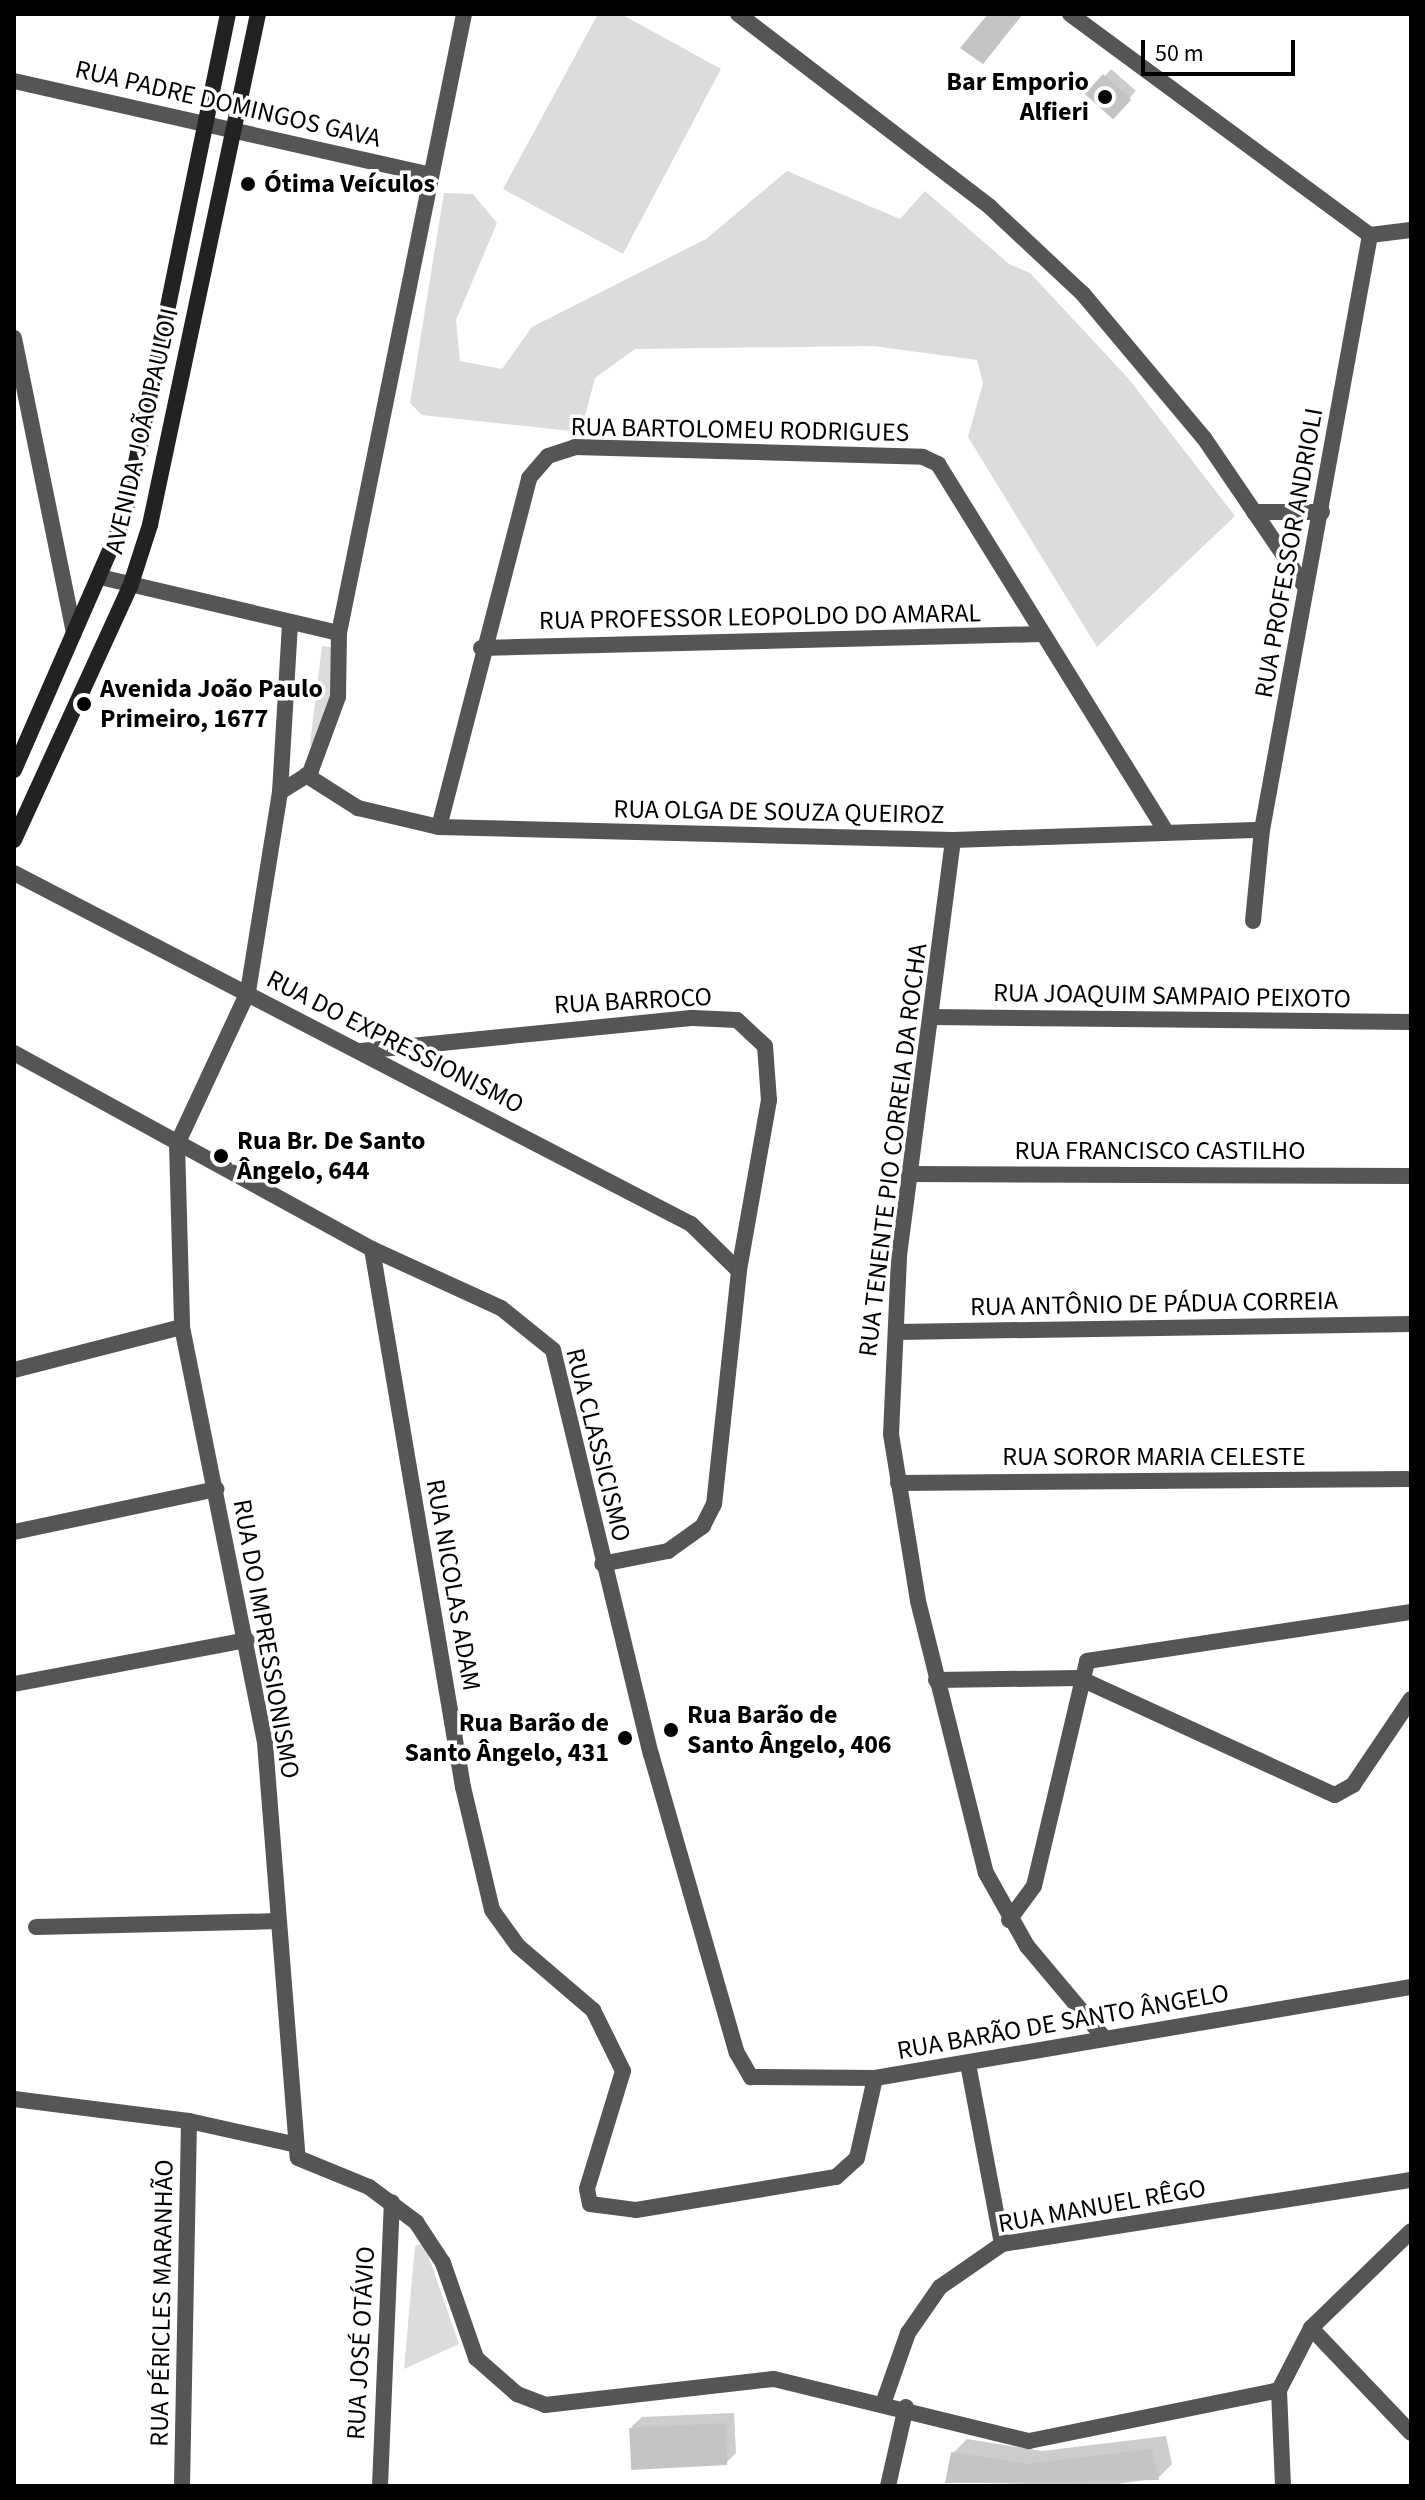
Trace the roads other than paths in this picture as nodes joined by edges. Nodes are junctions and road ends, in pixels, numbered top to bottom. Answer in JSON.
{"nodes":[{"id":1,"x":228,"y":14,"type":"edge"},
{"id":2,"x":258,"y":14,"type":"edge"},
{"id":3,"x":464,"y":14,"type":"edge"},
{"id":4,"x":738,"y":14,"type":"edge"},
{"id":5,"x":1070,"y":14,"type":"edge"},
{"id":6,"x":14,"y":81,"type":"edge"},
{"id":7,"x":207,"y":121,"type":"junction"},
{"id":8,"x":234,"y":128,"type":"junction"},
{"id":9,"x":431,"y":175,"type":"junction"},
{"id":10,"x":1411,"y":230,"type":"edge"},
{"id":11,"x":1370,"y":235,"type":"junction"},
{"id":12,"x":14,"y":338,"type":"edge"},
{"id":13,"x":1254,"y":512,"type":"junction"},
{"id":14,"x":1322,"y":512,"type":"junction"},
{"id":15,"x":100,"y":577,"type":"junction"},
{"id":16,"x":130,"y":587,"type":"junction"},
{"id":17,"x":1306,"y":588,"type":"junction"},
{"id":18,"x":290,"y":624,"type":"junction"},
{"id":19,"x":74,"y":633,"type":"junction"},
{"id":20,"x":339,"y":633,"type":"junction"},
{"id":21,"x":1042,"y":634,"type":"junction"},
{"id":22,"x":481,"y":648,"type":"junction"},
{"id":23,"x":16,"y":768,"type":"edge"},
{"id":24,"x":306,"y":775,"type":"junction"},
{"id":25,"x":280,"y":792,"type":"junction"},
{"id":26,"x":439,"y":827,"type":"junction"},
{"id":27,"x":1165,"y":830,"type":"junction"},
{"id":28,"x":1262,"y":830,"type":"junction"},
{"id":29,"x":14,"y":840,"type":"edge"},
{"id":30,"x":953,"y":840,"type":"junction"},
{"id":31,"x":14,"y":873,"type":"edge"},
{"id":32,"x":1253,"y":921,"type":"dead end"},
{"id":33,"x":248,"y":992,"type":"junction"},
{"id":34,"x":932,"y":1017,"type":"junction"},
{"id":35,"x":1411,"y":1022,"type":"edge"},
{"id":36,"x":361,"y":1051,"type":"junction"},
{"id":37,"x":14,"y":1053,"type":"edge"},
{"id":38,"x":177,"y":1144,"type":"junction"},
{"id":39,"x":909,"y":1174,"type":"junction"},
{"id":40,"x":1411,"y":1176,"type":"edge"},
{"id":41,"x":372,"y":1249,"type":"junction"},
{"id":42,"x":739,"y":1271,"type":"junction"},
{"id":43,"x":1411,"y":1324,"type":"edge"},
{"id":44,"x":182,"y":1327,"type":"junction"},
{"id":45,"x":897,"y":1332,"type":"junction"},
{"id":46,"x":14,"y":1370,"type":"edge"},
{"id":47,"x":1411,"y":1479,"type":"edge"},
{"id":48,"x":898,"y":1483,"type":"junction"},
{"id":49,"x":216,"y":1489,"type":"junction"},
{"id":50,"x":14,"y":1532,"type":"edge"},
{"id":51,"x":602,"y":1564,"type":"junction"},
{"id":52,"x":1411,"y":1612,"type":"edge"},
{"id":53,"x":247,"y":1640,"type":"junction"},
{"id":54,"x":1079,"y":1678,"type":"junction"},
{"id":55,"x":936,"y":1680,"type":"junction"},
{"id":56,"x":14,"y":1684,"type":"edge"},
{"id":57,"x":1411,"y":1699,"type":"edge"},
{"id":58,"x":1009,"y":1920,"type":"junction"},
{"id":59,"x":277,"y":1921,"type":"junction"},
{"id":60,"x":36,"y":1927,"type":"dead end"},
{"id":61,"x":1411,"y":1987,"type":"edge"},
{"id":62,"x":1105,"y":2039,"type":"junction"},
{"id":63,"x":737,"y":2053,"type":"joint"},
{"id":64,"x":968,"y":2064,"type":"junction"},
{"id":65,"x":875,"y":2078,"type":"junction"},
{"id":66,"x":14,"y":2099,"type":"edge"},
{"id":67,"x":189,"y":2121,"type":"junction"},
{"id":68,"x":293,"y":2144,"type":"junction"},
{"id":69,"x":1411,"y":2180,"type":"edge"},
{"id":70,"x":392,"y":2202,"type":"junction"},
{"id":71,"x":1411,"y":2231,"type":"edge"},
{"id":72,"x":1002,"y":2244,"type":"junction"},
{"id":73,"x":1311,"y":2328,"type":"junction"},
{"id":74,"x":1279,"y":2390,"type":"junction"},
{"id":75,"x":884,"y":2401,"type":"junction"},
{"id":76,"x":906,"y":2407,"type":"junction"},
{"id":77,"x":1411,"y":2433,"type":"edge"},
{"id":78,"x":182,"y":2486,"type":"edge"},
{"id":79,"x":380,"y":2486,"type":"edge"},
{"id":80,"x":888,"y":2486,"type":"edge"},
{"id":81,"x":1283,"y":2486,"type":"edge"}],
"edges":[{"from":1,"to":7,"type":"main road","name":"AVENIDA JOÃO PAULO I"},
{"from":2,"to":8,"type":"main road","name":"AVENIDA JOÃO PAULO I"},
{"from":3,"to":9,"type":"street"},
{"from":4,"to":13,"type":"street"},
{"from":5,"to":11,"type":"street"},
{"from":6,"to":7,"type":"street","name":"RUA PADRE DOMINGOS GAVA"},
{"from":7,"to":8,"type":"street","name":"RUA PADRE DOMINGOS GAVA"},
{"from":7,"to":15,"type":"main road","name":"AVENIDA JOÃO PAULO I"},
{"from":8,"to":9,"type":"street","name":"RUA PADRE DOMINGOS GAVA"},
{"from":8,"to":16,"type":"main road","name":"AVENIDA JOÃO PAULO I"},
{"from":9,"to":20,"type":"street"},
{"from":10,"to":11,"type":"street"},
{"from":11,"to":14,"type":"street","name":"RUA PROFESSOR ANDRIOLI"},
{"from":12,"to":19,"type":"street"},
{"from":13,"to":14,"type":"street"},
{"from":13,"to":17,"type":"street"},
{"from":14,"to":17,"type":"street","name":"RUA PROFESSOR ANDRIOLI"},
{"from":15,"to":16,"type":"street"},
{"from":15,"to":19,"type":"main road","name":"AVENIDA JOÃO PAULO I"},
{"from":16,"to":18,"type":"street"},
{"from":16,"to":29,"type":"main road","name":"AVENIDA JOÃO PAULO I"},
{"from":17,"to":28,"type":"street","name":"RUA PROFESSOR ANDRIOLI"},
{"from":18,"to":20,"type":"street"},
{"from":18,"to":25,"type":"street"},
{"from":19,"to":23,"type":"main road","name":"AVENIDA JOÃO PAULO I"},
{"from":20,"to":24,"type":"street"},
{"from":21,"to":22,"type":"street","name":"RUA PROFESSOR LEOPOLDO DO AMARAL"},
{"from":21,"to":22,"type":"street","name":"RUA BARTOLOMEU RODRIGUES"},
{"from":21,"to":27,"type":"street","name":"RUA BARTOLOMEU RODRIGUES"},
{"from":22,"to":26,"type":"street","name":"RUA BARTOLOMEU RODRIGUES"},
{"from":24,"to":25,"type":"street"},
{"from":24,"to":26,"type":"street","name":"RUA OLGA DE SOUZA QUEIROZ"},
{"from":25,"to":33,"type":"street"},
{"from":26,"to":30,"type":"street","name":"RUA OLGA DE SOUZA QUEIROZ"},
{"from":27,"to":28,"type":"street","name":"RUA OLGA DE SOUZA QUEIROZ"},
{"from":27,"to":30,"type":"street","name":"RUA OLGA DE SOUZA QUEIROZ"},
{"from":28,"to":32,"type":"street","name":"RUA PROFESSOR ANDRIOLI"},
{"from":30,"to":34,"type":"street","name":"RUA TENENTE PIO CORREIA DA ROCHA"},
{"from":31,"to":33,"type":"street","name":"RUA DO EXPRESSIONISMO"},
{"from":33,"to":36,"type":"street","name":"RUA DO EXPRESSIONISMO"},
{"from":33,"to":38,"type":"street"},
{"from":34,"to":35,"type":"street","name":"RUA JOAQUIM SAMPAIO PEIXOTO"},
{"from":34,"to":39,"type":"street","name":"RUA TENENTE PIO CORREIA DA ROCHA"},
{"from":36,"to":42,"type":"street","name":"RUA DO EXPRESSIONISMO"},
{"from":36,"to":42,"type":"street","name":"RUA BARROCO"},
{"from":37,"to":38,"type":"street","name":"RUA CLASSICISMO"},
{"from":38,"to":41,"type":"street","name":"RUA CLASSICISMO"},
{"from":38,"to":44,"type":"street","name":"RUA DO IMPRESSIONISMO"},
{"from":39,"to":40,"type":"street","name":"RUA FRANCISCO CASTILHO"},
{"from":39,"to":45,"type":"street","name":"RUA TENENTE PIO CORREIA DA ROCHA"},
{"from":41,"to":51,"type":"street","name":"RUA CLASSICISMO"},
{"from":41,"to":65,"type":"street","name":"RUA NICOLAS ADAM"},
{"from":42,"to":51,"type":"street","name":"RUA BARROCO"},
{"from":43,"to":45,"type":"street","name":"RUA ANTÔNIO DE PÁDUA CORREIA"},
{"from":44,"to":46,"type":"street"},
{"from":44,"to":49,"type":"street","name":"RUA DO IMPRESSIONISMO"},
{"from":45,"to":48,"type":"street","name":"RUA TENENTE PIO CORREIA DA ROCHA"},
{"from":47,"to":48,"type":"street","name":"RUA SOROR MARIA CELESTE"},
{"from":48,"to":55,"type":"street","name":"RUA TENENTE PIO CORREIA DA ROCHA"},
{"from":49,"to":50,"type":"street"},
{"from":49,"to":53,"type":"street","name":"RUA DO IMPRESSIONISMO"},
{"from":51,"to":63,"type":"street","name":"RUA CLASSICISMO"},
{"from":52,"to":54,"type":"street"},
{"from":53,"to":56,"type":"street"},
{"from":53,"to":59,"type":"street","name":"RUA DO IMPRESSIONISMO"},
{"from":54,"to":55,"type":"street"},
{"from":54,"to":57,"type":"street"},
{"from":54,"to":58,"type":"street"},
{"from":55,"to":58,"type":"street","name":"RUA TENENTE PIO CORREIA DA ROCHA"},
{"from":58,"to":62,"type":"street","name":"RUA TENENTE PIO CORREIA DA ROCHA"},
{"from":59,"to":60,"type":"street"},
{"from":59,"to":68,"type":"street","name":"RUA DO IMPRESSIONISMO"},
{"from":61,"to":62,"type":"street","name":"RUA BARÃO DE SANTO ÂNGELO"},
{"from":62,"to":64,"type":"street","name":"RUA BARÃO DE SANTO ÂNGELO"},
{"from":63,"to":65,"type":"street","name":"RUA BARÃO DE SANTO ÂNGELO"},
{"from":64,"to":65,"type":"street","name":"RUA BARÃO DE SANTO ÂNGELO"},
{"from":64,"to":72,"type":"street"},
{"from":66,"to":67,"type":"street"},
{"from":67,"to":68,"type":"street"},
{"from":67,"to":78,"type":"street","name":"RUA PÉRICLES MARANHÃO"},
{"from":68,"to":70,"type":"street"},
{"from":69,"to":72,"type":"street","name":"RUA MANUEL RÊGO"},
{"from":70,"to":75,"type":"street"},
{"from":70,"to":79,"type":"street","name":"RUA JOSÉ OTÁVIO"},
{"from":71,"to":73,"type":"street"},
{"from":72,"to":75,"type":"street","name":"RUA MANUEL RÊGO"},
{"from":73,"to":74,"type":"street"},
{"from":73,"to":77,"type":"street"},
{"from":74,"to":76,"type":"street"},
{"from":74,"to":81,"type":"street"},
{"from":75,"to":76,"type":"street"},
{"from":76,"to":80,"type":"street"}]}
